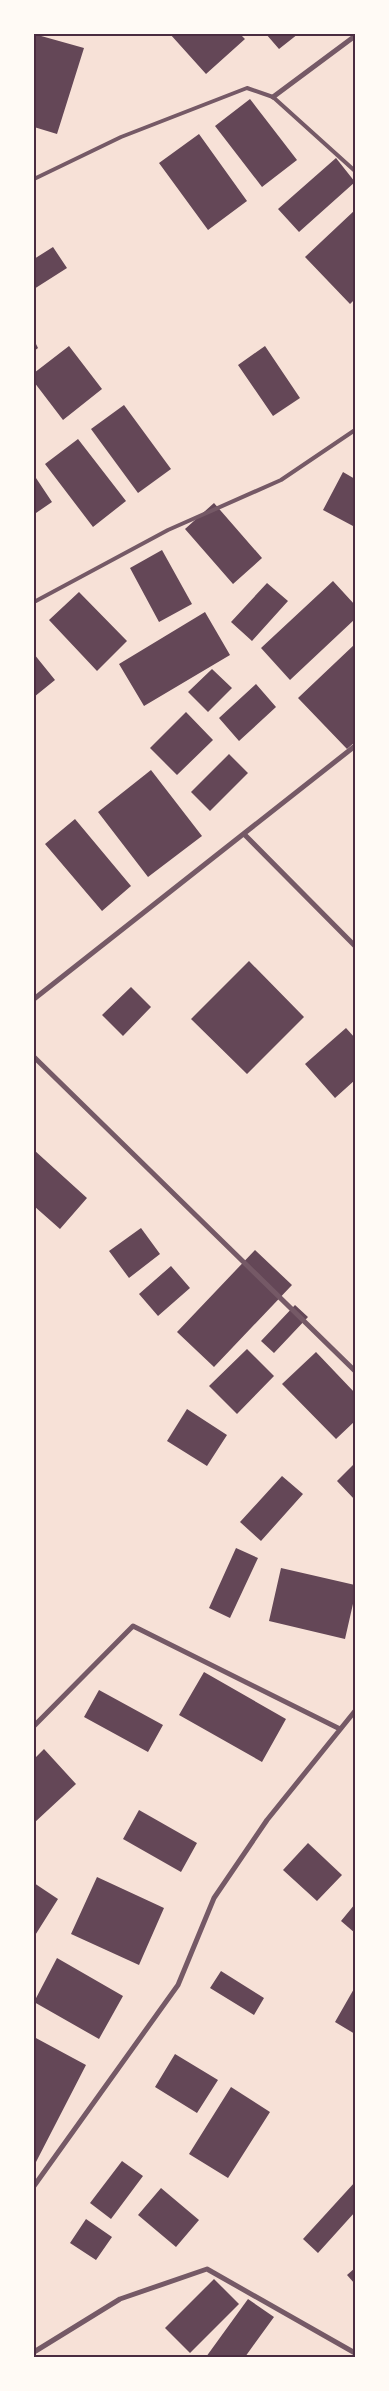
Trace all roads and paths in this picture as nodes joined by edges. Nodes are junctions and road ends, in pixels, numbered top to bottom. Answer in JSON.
{"nodes":[{"id":1,"x":355,"y":36,"type":"edge"},
{"id":2,"x":273,"y":97,"type":"junction"},
{"id":3,"x":355,"y":171,"type":"edge"},
{"id":4,"x":34,"y":179,"type":"edge"},
{"id":5,"x":355,"y":430,"type":"edge"},
{"id":6,"x":34,"y":602,"type":"edge"},
{"id":7,"x":355,"y":746,"type":"edge"},
{"id":8,"x":244,"y":834,"type":"junction"},
{"id":9,"x":355,"y":946,"type":"edge"},
{"id":10,"x":34,"y":999,"type":"edge"},
{"id":11,"x":34,"y":1057,"type":"edge"},
{"id":12,"x":355,"y":1371,"type":"edge"},
{"id":13,"x":355,"y":1711,"type":"edge"},
{"id":14,"x":34,"y":1726,"type":"edge"},
{"id":15,"x":340,"y":1729,"type":"junction"},
{"id":16,"x":34,"y":2186,"type":"edge"},
{"id":17,"x":34,"y":2352,"type":"edge"},
{"id":18,"x":355,"y":2353,"type":"edge"}],
"edges":[{"from":1,"to":2,"type":"street"},
{"from":2,"to":3,"type":"lane"},
{"from":2,"to":4,"type":"lane"},
{"from":5,"to":6,"type":"lane"},
{"from":7,"to":8,"type":"street"},
{"from":8,"to":9,"type":"street"},
{"from":8,"to":10,"type":"street"},
{"from":11,"to":12,"type":"street"},
{"from":13,"to":15,"type":"street"},
{"from":14,"to":15,"type":"street"},
{"from":15,"to":16,"type":"street"},
{"from":17,"to":18,"type":"street"}]}
